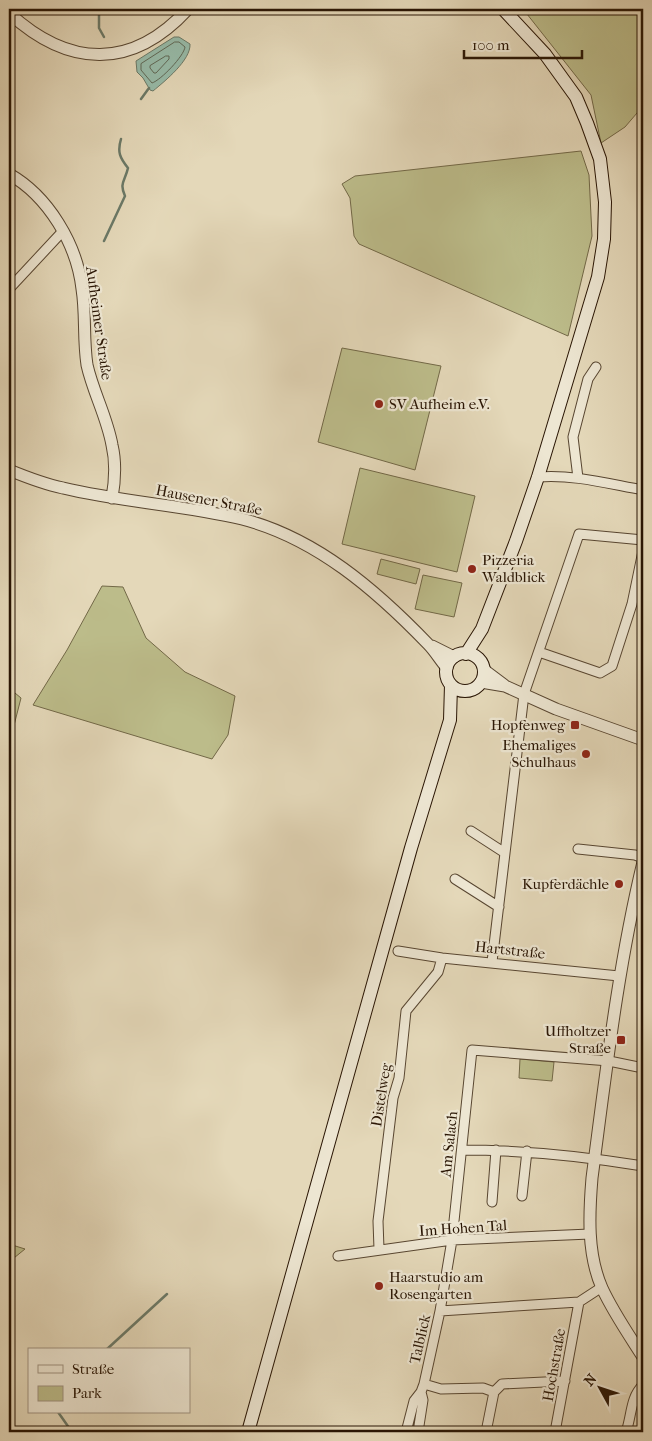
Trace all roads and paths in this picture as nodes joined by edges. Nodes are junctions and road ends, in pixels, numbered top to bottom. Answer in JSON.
{"nodes":[{"id":1,"x":188,"y":9,"type":"edge"},
{"id":2,"x":503,"y":9,"type":"edge"},
{"id":3,"x":9,"y":14,"type":"edge"},
{"id":4,"x":9,"y":174,"type":"edge"},
{"id":5,"x":63,"y":231,"type":"junction"},
{"id":6,"x":9,"y":290,"type":"edge"},
{"id":7,"x":596,"y":367,"type":"dead end"},
{"id":8,"x":9,"y":470,"type":"edge"},
{"id":9,"x":538,"y":477,"type":"junction"},
{"id":10,"x":578,"y":478,"type":"junction"},
{"id":11,"x":643,"y":490,"type":"edge"},
{"id":12,"x":112,"y":498,"type":"junction"},
{"id":13,"x":643,"y":540,"type":"edge"},
{"id":14,"x":643,"y":551,"type":"edge"},
{"id":15,"x":482,"y":629,"type":"junction"},
{"id":16,"x":538,"y":652,"type":"junction"},
{"id":17,"x":456,"y":659,"type":"junction"},
{"id":18,"x":481,"y":671,"type":"junction"},
{"id":19,"x":451,"y":685,"type":"junction"},
{"id":20,"x":469,"y":691,"type":"junction"},
{"id":21,"x":524,"y":694,"type":"junction"},
{"id":22,"x":450,"y":720,"type":"junction"},
{"id":23,"x":643,"y":740,"type":"edge"},
{"id":24,"x":471,"y":831,"type":"dead end"},
{"id":25,"x":578,"y":849,"type":"dead end"},
{"id":26,"x":505,"y":853,"type":"junction"},
{"id":27,"x":643,"y":858,"type":"edge"},
{"id":28,"x":643,"y":862,"type":"edge"},
{"id":29,"x":455,"y":879,"type":"dead end"},
{"id":30,"x":499,"y":907,"type":"junction"},
{"id":31,"x":398,"y":951,"type":"dead end"},
{"id":32,"x":442,"y":958,"type":"junction"},
{"id":33,"x":492,"y":962,"type":"junction"},
{"id":34,"x":620,"y":976,"type":"junction"},
{"id":35,"x":609,"y":1061,"type":"junction"},
{"id":36,"x":643,"y":1068,"type":"edge"},
{"id":37,"x":462,"y":1150,"type":"junction"},
{"id":38,"x":496,"y":1150,"type":"junction"},
{"id":39,"x":527,"y":1152,"type":"junction"},
{"id":40,"x":595,"y":1158,"type":"junction"},
{"id":41,"x":643,"y":1166,"type":"edge"},
{"id":42,"x":522,"y":1196,"type":"dead end"},
{"id":43,"x":492,"y":1202,"type":"dead end"},
{"id":44,"x":590,"y":1234,"type":"junction"},
{"id":45,"x":452,"y":1240,"type":"junction"},
{"id":46,"x":379,"y":1249,"type":"junction"},
{"id":47,"x":338,"y":1256,"type":"dead end"},
{"id":48,"x":602,"y":1287,"type":"junction"},
{"id":49,"x":579,"y":1302,"type":"junction"},
{"id":50,"x":440,"y":1311,"type":"junction"},
{"id":51,"x":643,"y":1357,"type":"edge"},
{"id":52,"x":565,"y":1381,"type":"junction"},
{"id":53,"x":643,"y":1385,"type":"edge"},
{"id":54,"x":422,"y":1388,"type":"junction"},
{"id":55,"x":494,"y":1392,"type":"junction"},
{"id":56,"x":248,"y":1432,"type":"edge"},
{"id":57,"x":406,"y":1432,"type":"edge"},
{"id":58,"x":418,"y":1432,"type":"edge"},
{"id":59,"x":486,"y":1432,"type":"edge"},
{"id":60,"x":555,"y":1432,"type":"edge"},
{"id":61,"x":626,"y":1432,"type":"edge"}],
"edges":[{"from":1,"to":3,"type":"street"},
{"from":2,"to":9,"type":"main road"},
{"from":4,"to":5,"type":"street","name":"Aufheimer Straße"},
{"from":5,"to":6,"type":"street"},
{"from":5,"to":12,"type":"street","name":"Aufheimer Straße"},
{"from":7,"to":10,"type":"street"},
{"from":8,"to":12,"type":"street","name":"Hausener Straße"},
{"from":9,"to":10,"type":"street"},
{"from":9,"to":15,"type":"main road"},
{"from":10,"to":11,"type":"street"},
{"from":12,"to":17,"type":"street","name":"Hausener Straße"},
{"from":13,"to":16,"type":"street"},
{"from":14,"to":16,"type":"street"},
{"from":15,"to":17,"type":"main road"},
{"from":15,"to":18,"type":"main road"},
{"from":16,"to":21,"type":"street"},
{"from":17,"to":18,"type":"main road"},
{"from":17,"to":19,"type":"main road"},
{"from":18,"to":20,"type":"main road"},
{"from":18,"to":21,"type":"street"},
{"from":19,"to":20,"type":"main road"},
{"from":19,"to":22,"type":"main road"},
{"from":20,"to":22,"type":"main road"},
{"from":21,"to":23,"type":"street"},
{"from":21,"to":26,"type":"street"},
{"from":22,"to":56,"type":"main road"},
{"from":24,"to":26,"type":"street"},
{"from":25,"to":27,"type":"street"},
{"from":26,"to":30,"type":"street"},
{"from":28,"to":34,"type":"street"},
{"from":29,"to":30,"type":"street"},
{"from":30,"to":33,"type":"street"},
{"from":31,"to":32,"type":"street","name":"Hartstraße"},
{"from":32,"to":33,"type":"street","name":"Hartstraße"},
{"from":32,"to":46,"type":"street","name":"Distelweg"},
{"from":33,"to":34,"type":"street","name":"Hartstraße"},
{"from":34,"to":35,"type":"street"},
{"from":35,"to":36,"type":"street"},
{"from":35,"to":37,"type":"street","name":"Am Salach"},
{"from":35,"to":40,"type":"street"},
{"from":37,"to":38,"type":"street"},
{"from":37,"to":45,"type":"street","name":"Am Salach"},
{"from":38,"to":39,"type":"street"},
{"from":38,"to":43,"type":"street"},
{"from":39,"to":40,"type":"street"},
{"from":39,"to":42,"type":"street"},
{"from":40,"to":41,"type":"street"},
{"from":40,"to":44,"type":"street"},
{"from":44,"to":45,"type":"street","name":"Im Hohen Tal"},
{"from":44,"to":48,"type":"street"},
{"from":45,"to":46,"type":"street","name":"Im Hohen Tal"},
{"from":45,"to":50,"type":"street","name":"Talblick"},
{"from":46,"to":47,"type":"street","name":"Im Hohen Tal"},
{"from":48,"to":49,"type":"street"},
{"from":48,"to":51,"type":"street"},
{"from":49,"to":50,"type":"street"},
{"from":49,"to":52,"type":"street","name":"Hochstraße"},
{"from":50,"to":54,"type":"street","name":"Talblick"},
{"from":52,"to":55,"type":"street"},
{"from":52,"to":60,"type":"street","name":"Hochstraße"},
{"from":53,"to":61,"type":"street"},
{"from":54,"to":55,"type":"street","name":"Talblick"},
{"from":54,"to":57,"type":"street","name":"Talblick"},
{"from":54,"to":58,"type":"street","name":"Talblick"},
{"from":55,"to":59,"type":"street"}]}
